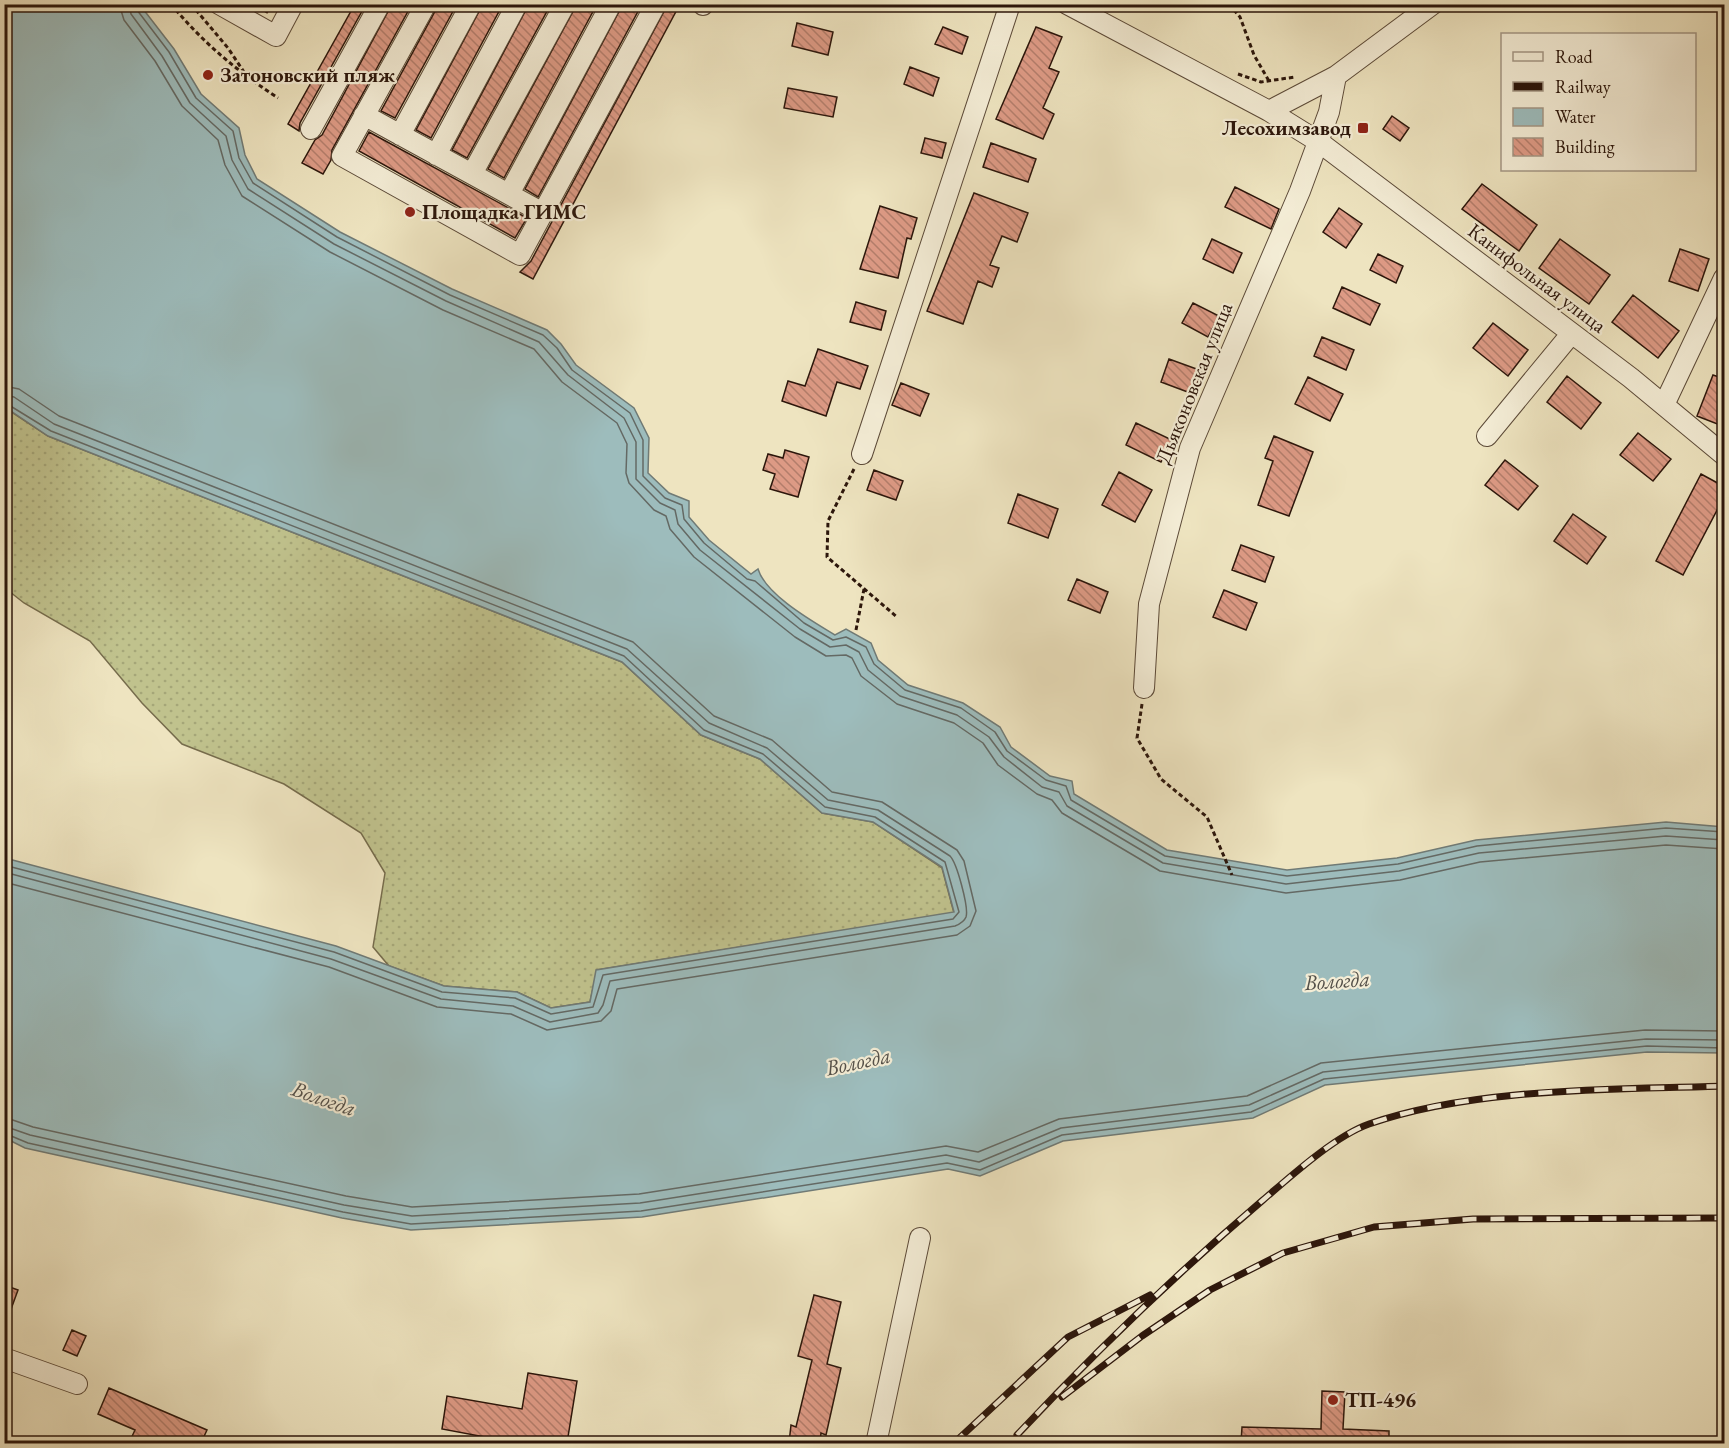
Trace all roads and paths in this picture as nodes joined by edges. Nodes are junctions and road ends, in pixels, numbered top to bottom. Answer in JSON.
{"nodes":[{"id":1,"x":171,"y":4,"type":"edge"},
{"id":2,"x":191,"y":4,"type":"edge"},
{"id":3,"x":219,"y":4,"type":"edge"},
{"id":4,"x":293,"y":4,"type":"edge"},
{"id":5,"x":380,"y":4,"type":"edge"},
{"id":6,"x":426,"y":4,"type":"edge"},
{"id":7,"x":471,"y":4,"type":"edge"},
{"id":8,"x":517,"y":4,"type":"edge"},
{"id":9,"x":565,"y":4,"type":"edge"},
{"id":10,"x":611,"y":4,"type":"edge"},
{"id":11,"x":656,"y":4,"type":"edge"},
{"id":12,"x":1010,"y":4,"type":"edge"},
{"id":13,"x":1066,"y":4,"type":"edge"},
{"id":14,"x":1228,"y":4,"type":"edge"},
{"id":15,"x":1433,"y":4,"type":"edge"},
{"id":16,"x":1231,"y":70,"type":"dead end"},
{"id":17,"x":1301,"y":76,"type":"dead end"},
{"id":18,"x":1336,"y":76,"type":"junction"},
{"id":19,"x":247,"y":77,"type":"junction"},
{"id":20,"x":1269,"y":81,"type":"junction"},
{"id":21,"x":278,"y":98,"type":"dead end"},
{"id":22,"x":1269,"y":111,"type":"junction"},
{"id":23,"x":364,"y":116,"type":"junction"},
{"id":24,"x":311,"y":129,"type":"dead end"},
{"id":25,"x":400,"y":135,"type":"junction"},
{"id":26,"x":1319,"y":142,"type":"junction"},
{"id":27,"x":436,"y":155,"type":"junction"},
{"id":28,"x":472,"y":174,"type":"junction"},
{"id":29,"x":509,"y":194,"type":"junction"},
{"id":30,"x":543,"y":213,"type":"junction"},
{"id":31,"x":1724,"y":278,"type":"edge"},
{"id":32,"x":1571,"y":334,"type":"junction"},
{"id":33,"x":1664,"y":405,"type":"junction"},
{"id":34,"x":1487,"y":436,"type":"dead end"},
{"id":35,"x":862,"y":454,"type":"joint"},
{"id":36,"x":1725,"y":455,"type":"edge"},
{"id":37,"x":864,"y":589,"type":"junction"},
{"id":38,"x":897,"y":617,"type":"dead end"},
{"id":39,"x":856,"y":630,"type":"dead end"},
{"id":40,"x":1144,"y":688,"type":"joint"},
{"id":41,"x":1232,"y":875,"type":"dead end"},
{"id":42,"x":920,"y":1238,"type":"dead end"},
{"id":43,"x":4,"y":1358,"type":"edge"},
{"id":44,"x":77,"y":1384,"type":"dead end"},
{"id":45,"x":876,"y":1443,"type":"edge"}],
"edges":[{"from":1,"to":19,"type":"path"},
{"from":2,"to":19,"type":"path"},
{"from":3,"to":4,"type":"street"},
{"from":5,"to":24,"type":"street"},
{"from":6,"to":23,"type":"street"},
{"from":7,"to":25,"type":"street"},
{"from":8,"to":27,"type":"street"},
{"from":9,"to":28,"type":"street"},
{"from":10,"to":29,"type":"street"},
{"from":11,"to":30,"type":"street"},
{"from":12,"to":35,"type":"street"},
{"from":13,"to":22,"type":"street","name":"Канифольная улица"},
{"from":14,"to":20,"type":"path"},
{"from":15,"to":18,"type":"street"},
{"from":16,"to":20,"type":"path"},
{"from":17,"to":20,"type":"path"},
{"from":18,"to":22,"type":"street"},
{"from":18,"to":26,"type":"street","name":"Дьяконовская улица"},
{"from":19,"to":21,"type":"path"},
{"from":22,"to":26,"type":"street","name":"Канифольная улица"},
{"from":23,"to":25,"type":"street"},
{"from":23,"to":30,"type":"street"},
{"from":25,"to":27,"type":"street"},
{"from":26,"to":32,"type":"street","name":"Канифольная улица"},
{"from":26,"to":40,"type":"street","name":"Дьяконовская улица"},
{"from":27,"to":28,"type":"street"},
{"from":28,"to":29,"type":"street"},
{"from":29,"to":30,"type":"street"},
{"from":31,"to":33,"type":"street"},
{"from":32,"to":33,"type":"street","name":"Канифольная улица"},
{"from":32,"to":34,"type":"street"},
{"from":33,"to":36,"type":"street","name":"Канифольная улица"},
{"from":35,"to":37,"type":"path"},
{"from":37,"to":38,"type":"path"},
{"from":37,"to":39,"type":"path"},
{"from":40,"to":41,"type":"path"},
{"from":42,"to":45,"type":"street"},
{"from":43,"to":44,"type":"street"}]}
